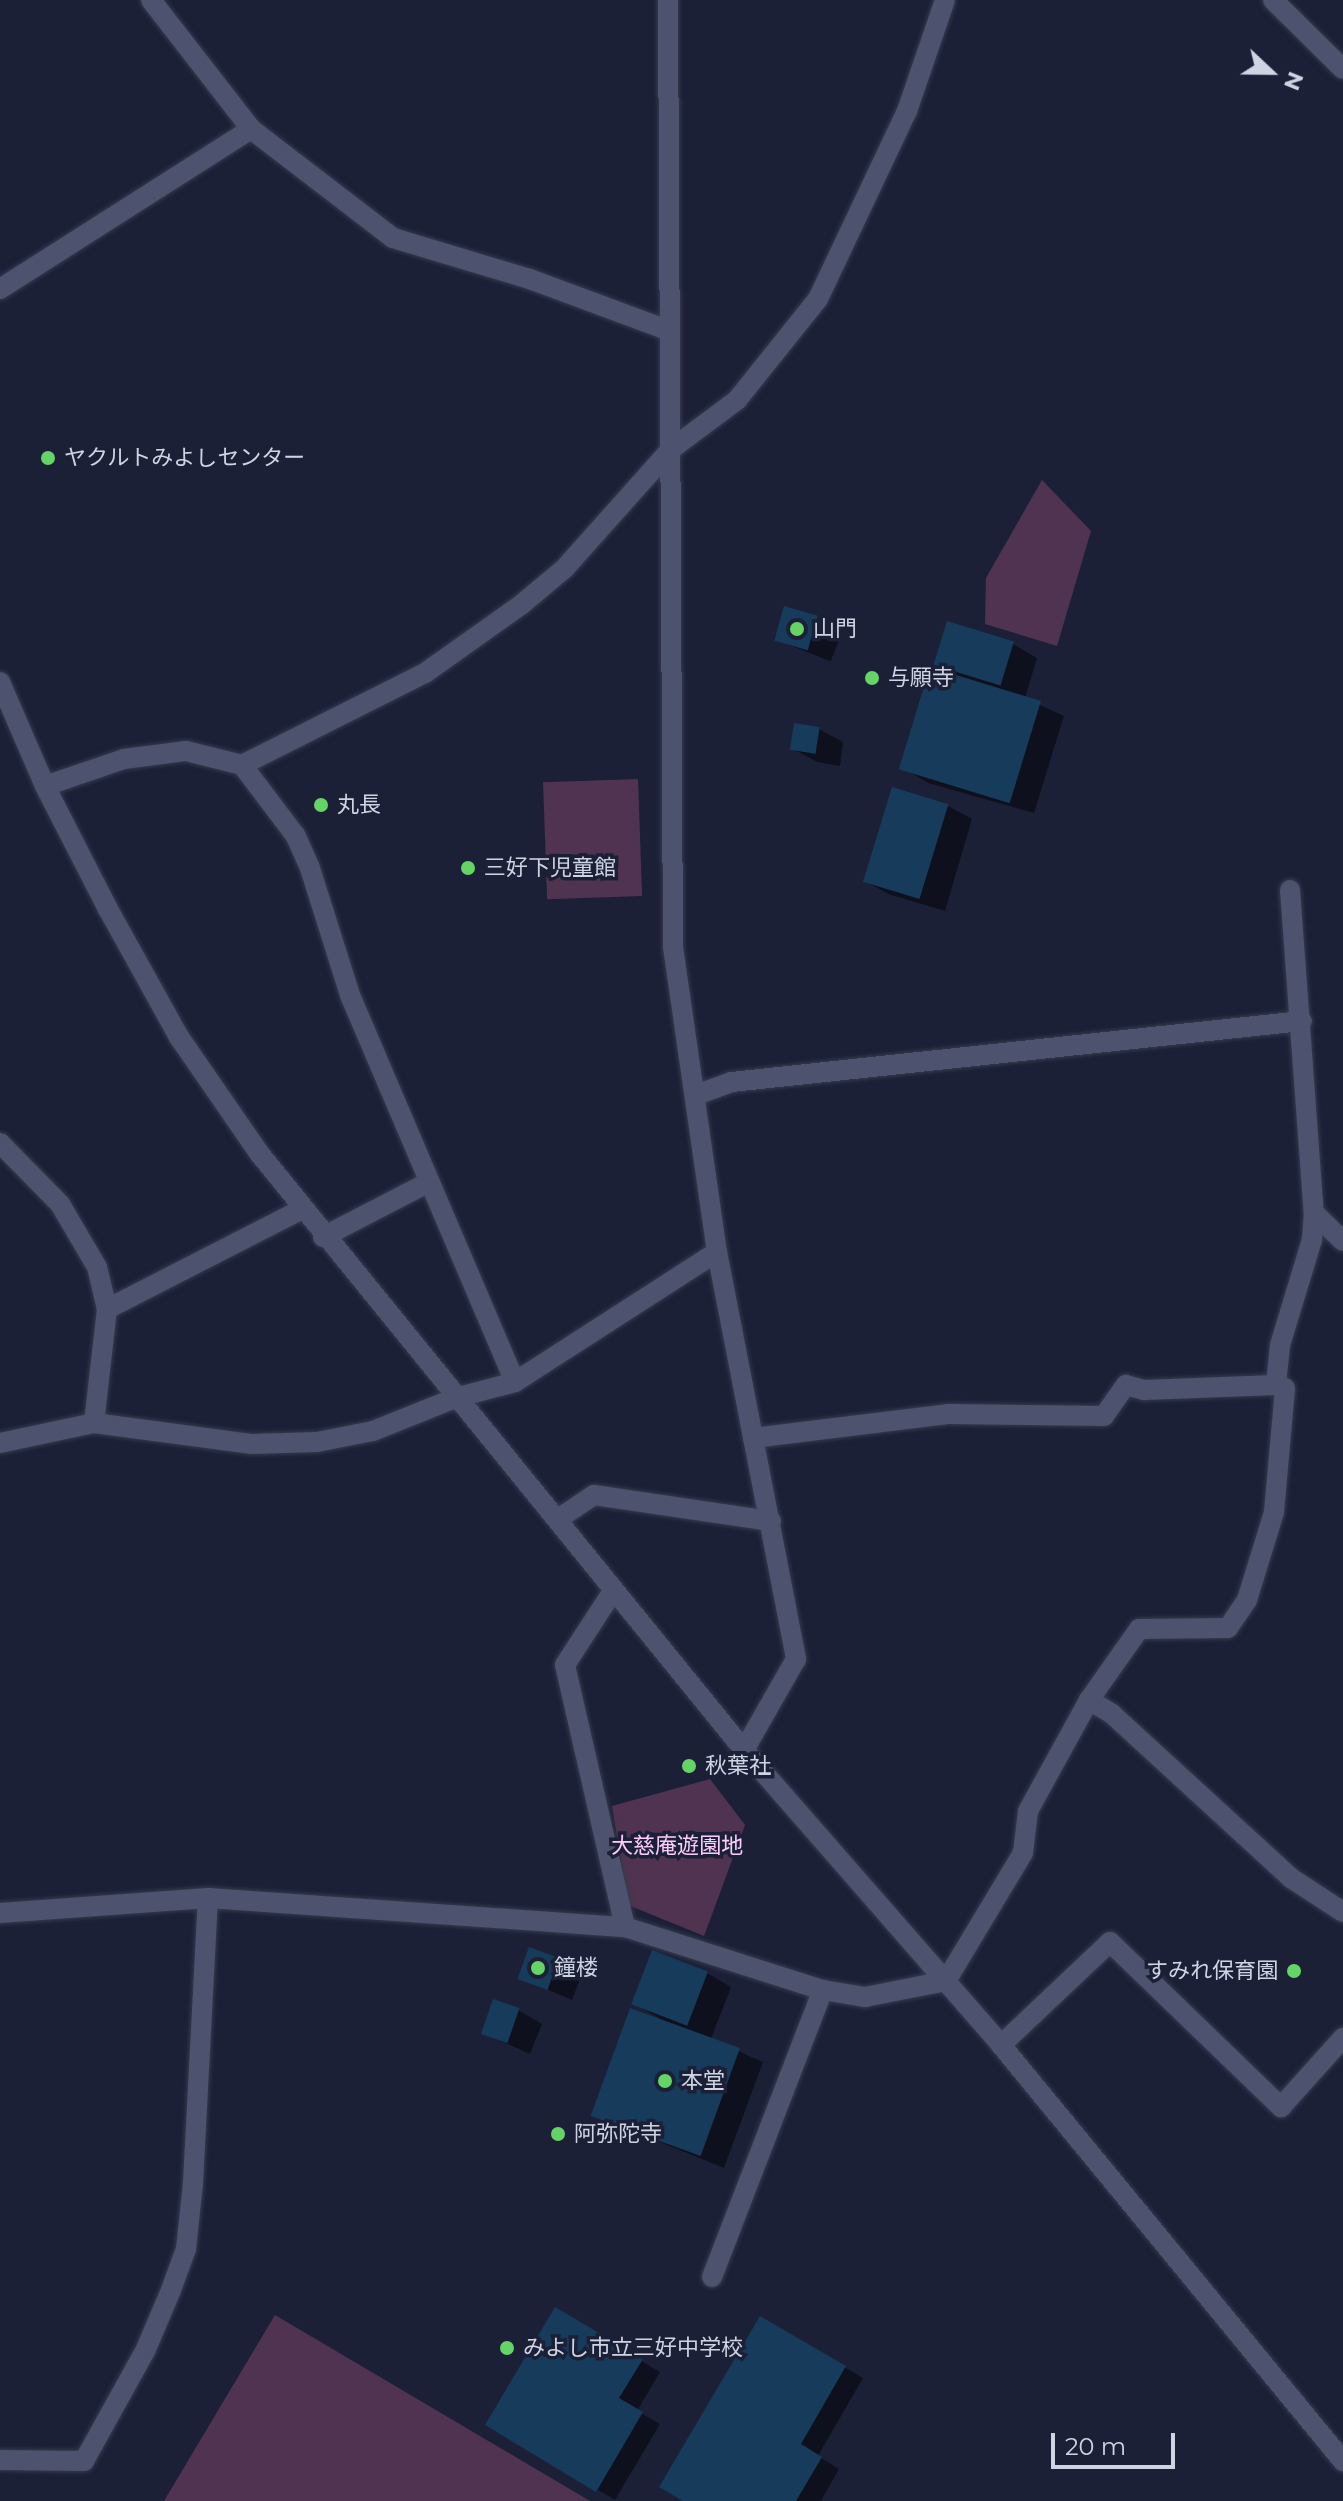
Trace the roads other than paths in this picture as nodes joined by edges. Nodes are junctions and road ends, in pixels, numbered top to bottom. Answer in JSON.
{"nodes":[{"id":1,"x":151,"y":0,"type":"edge"},
{"id":2,"x":668,"y":0,"type":"edge"},
{"id":3,"x":945,"y":0,"type":"edge"},
{"id":4,"x":1273,"y":0,"type":"edge"},
{"id":5,"x":1343,"y":69,"type":"edge"},
{"id":6,"x":251,"y":129,"type":"junction"},
{"id":7,"x":0,"y":289,"type":"edge"},
{"id":8,"x":670,"y":331,"type":"junction"},
{"id":9,"x":670,"y":450,"type":"junction"},
{"id":10,"x":0,"y":682,"type":"edge"},
{"id":11,"x":242,"y":765,"type":"junction"},
{"id":12,"x":45,"y":786,"type":"junction"},
{"id":13,"x":1290,"y":890,"type":"dead end"},
{"id":14,"x":1302,"y":1021,"type":"junction"},
{"id":15,"x":696,"y":1095,"type":"junction"},
{"id":16,"x":0,"y":1143,"type":"edge"},
{"id":17,"x":427,"y":1183,"type":"junction"},
{"id":18,"x":302,"y":1209,"type":"junction"},
{"id":19,"x":1314,"y":1213,"type":"junction"},
{"id":20,"x":323,"y":1237,"type":"junction"},
{"id":21,"x":1343,"y":1241,"type":"edge"},
{"id":22,"x":717,"y":1252,"type":"junction"},
{"id":23,"x":107,"y":1309,"type":"junction"},
{"id":24,"x":515,"y":1382,"type":"junction"},
{"id":25,"x":1276,"y":1385,"type":"junction"},
{"id":26,"x":455,"y":1398,"type":"junction"},
{"id":27,"x":94,"y":1423,"type":"junction"},
{"id":28,"x":753,"y":1438,"type":"junction"},
{"id":29,"x":0,"y":1443,"type":"edge"},
{"id":30,"x":558,"y":1519,"type":"junction"},
{"id":31,"x":771,"y":1521,"type":"junction"},
{"id":32,"x":613,"y":1591,"type":"junction"},
{"id":33,"x":1089,"y":1700,"type":"junction"},
{"id":34,"x":744,"y":1750,"type":"junction"},
{"id":35,"x":208,"y":1898,"type":"junction"},
{"id":36,"x":1343,"y":1912,"type":"edge"},
{"id":37,"x":0,"y":1913,"type":"edge"},
{"id":38,"x":625,"y":1927,"type":"junction"},
{"id":39,"x":946,"y":1981,"type":"junction"},
{"id":40,"x":823,"y":1990,"type":"junction"},
{"id":41,"x":1343,"y":2038,"type":"edge"},
{"id":42,"x":1001,"y":2045,"type":"junction"},
{"id":43,"x":712,"y":2277,"type":"dead end"},
{"id":44,"x":0,"y":2460,"type":"edge"},
{"id":45,"x":1343,"y":2461,"type":"edge"}],
"edges":[{"from":1,"to":6,"type":"street"},
{"from":2,"to":8,"type":"street"},
{"from":3,"to":9,"type":"street"},
{"from":4,"to":5,"type":"street"},
{"from":6,"to":7,"type":"street"},
{"from":6,"to":8,"type":"street"},
{"from":8,"to":9,"type":"street"},
{"from":9,"to":11,"type":"street"},
{"from":9,"to":15,"type":"street"},
{"from":10,"to":12,"type":"street"},
{"from":11,"to":12,"type":"street"},
{"from":11,"to":17,"type":"street"},
{"from":12,"to":18,"type":"street"},
{"from":13,"to":14,"type":"street"},
{"from":14,"to":15,"type":"street"},
{"from":14,"to":19,"type":"street"},
{"from":15,"to":22,"type":"street"},
{"from":16,"to":23,"type":"street"},
{"from":17,"to":20,"type":"street"},
{"from":17,"to":24,"type":"street"},
{"from":18,"to":20,"type":"street"},
{"from":18,"to":23,"type":"street"},
{"from":19,"to":21,"type":"street"},
{"from":19,"to":25,"type":"street"},
{"from":20,"to":26,"type":"street"},
{"from":22,"to":24,"type":"street"},
{"from":22,"to":28,"type":"street"},
{"from":23,"to":27,"type":"street"},
{"from":24,"to":26,"type":"street"},
{"from":25,"to":28,"type":"street"},
{"from":25,"to":33,"type":"street"},
{"from":26,"to":27,"type":"street"},
{"from":26,"to":30,"type":"street"},
{"from":27,"to":29,"type":"street"},
{"from":28,"to":31,"type":"street"},
{"from":30,"to":31,"type":"street"},
{"from":30,"to":32,"type":"street"},
{"from":31,"to":34,"type":"street"},
{"from":32,"to":34,"type":"street"},
{"from":32,"to":38,"type":"street"},
{"from":33,"to":36,"type":"street"},
{"from":33,"to":39,"type":"street"},
{"from":34,"to":39,"type":"street"},
{"from":35,"to":37,"type":"street"},
{"from":35,"to":38,"type":"street"},
{"from":35,"to":44,"type":"street"},
{"from":38,"to":40,"type":"street"},
{"from":39,"to":40,"type":"street"},
{"from":39,"to":42,"type":"street"},
{"from":40,"to":43,"type":"street"},
{"from":41,"to":42,"type":"street"},
{"from":42,"to":45,"type":"street"}]}
